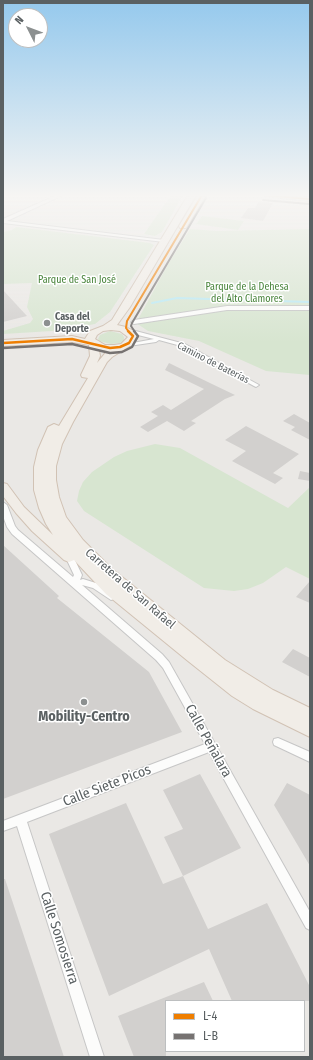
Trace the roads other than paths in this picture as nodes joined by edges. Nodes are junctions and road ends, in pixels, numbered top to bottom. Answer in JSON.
{"nodes":[{"id":1,"x":162,"y":244,"type":"edge"},
{"id":2,"x":172,"y":244,"type":"edge"},
{"id":3,"x":310,"y":308,"type":"edge"},
{"id":4,"x":134,"y":322,"type":"dead end"},
{"id":5,"x":104,"y":328,"type":"junction"},
{"id":6,"x":128,"y":331,"type":"junction"},
{"id":7,"x":3,"y":338,"type":"edge"},
{"id":8,"x":168,"y":341,"type":"junction"},
{"id":9,"x":3,"y":343,"type":"edge"},
{"id":10,"x":93,"y":343,"type":"junction"},
{"id":11,"x":122,"y":347,"type":"junction"},
{"id":12,"x":256,"y":385,"type":"dead end"},
{"id":13,"x":3,"y":487,"type":"edge"},
{"id":14,"x":3,"y":505,"type":"edge"},
{"id":15,"x":70,"y":558,"type":"junction"},
{"id":16,"x":74,"y":584,"type":"junction"},
{"id":17,"x":117,"y":595,"type":"junction"},
{"id":18,"x":155,"y":626,"type":"junction"},
{"id":19,"x":310,"y":716,"type":"edge"},
{"id":20,"x":310,"y":730,"type":"edge"},
{"id":21,"x":278,"y":742,"type":"dead end"},
{"id":22,"x":210,"y":747,"type":"junction"},
{"id":23,"x":310,"y":757,"type":"edge"},
{"id":24,"x":20,"y":819,"type":"junction"},
{"id":25,"x":3,"y":826,"type":"edge"},
{"id":26,"x":310,"y":924,"type":"edge"},
{"id":27,"x":97,"y":1057,"type":"edge"}],
"edges":[{"from":1,"to":5,"type":"main road"},
{"from":2,"to":6,"type":"main road"},
{"from":3,"to":4,"type":"street"},
{"from":5,"to":6,"type":"main road"},
{"from":5,"to":7,"type":"main road"},
{"from":5,"to":10,"type":"main road"},
{"from":6,"to":8,"type":"street","name":"Camino de Baterías"},
{"from":6,"to":11,"type":"main road"},
{"from":8,"to":11,"type":"street","name":"Camino de Baterías"},
{"from":8,"to":12,"type":"street","name":"Camino de Baterías"},
{"from":9,"to":10,"type":"main road"},
{"from":10,"to":11,"type":"main road"},
{"from":10,"to":17,"type":"main road","name":"Carretera de San Rafael"},
{"from":11,"to":19,"type":"main road","name":"Carretera de San Rafael"},
{"from":13,"to":15,"type":"main road","name":"Carretera de San Rafael"},
{"from":14,"to":16,"type":"street","name":"Calle Peñalara"},
{"from":15,"to":16,"type":"street"},
{"from":15,"to":17,"type":"main road","name":"Carretera de San Rafael"},
{"from":16,"to":18,"type":"street"},
{"from":16,"to":22,"type":"street","name":"Calle Peñalara"},
{"from":17,"to":18,"type":"main road","name":"Carretera de San Rafael"},
{"from":18,"to":20,"type":"main road","name":"Carretera de San Rafael"},
{"from":21,"to":23,"type":"street"},
{"from":22,"to":24,"type":"street","name":"Calle Siete Picos"},
{"from":22,"to":26,"type":"street","name":"Calle Peñalara"},
{"from":24,"to":25,"type":"street","name":"Calle Siete Picos"},
{"from":24,"to":27,"type":"street","name":"Calle Somosierra"}]}
